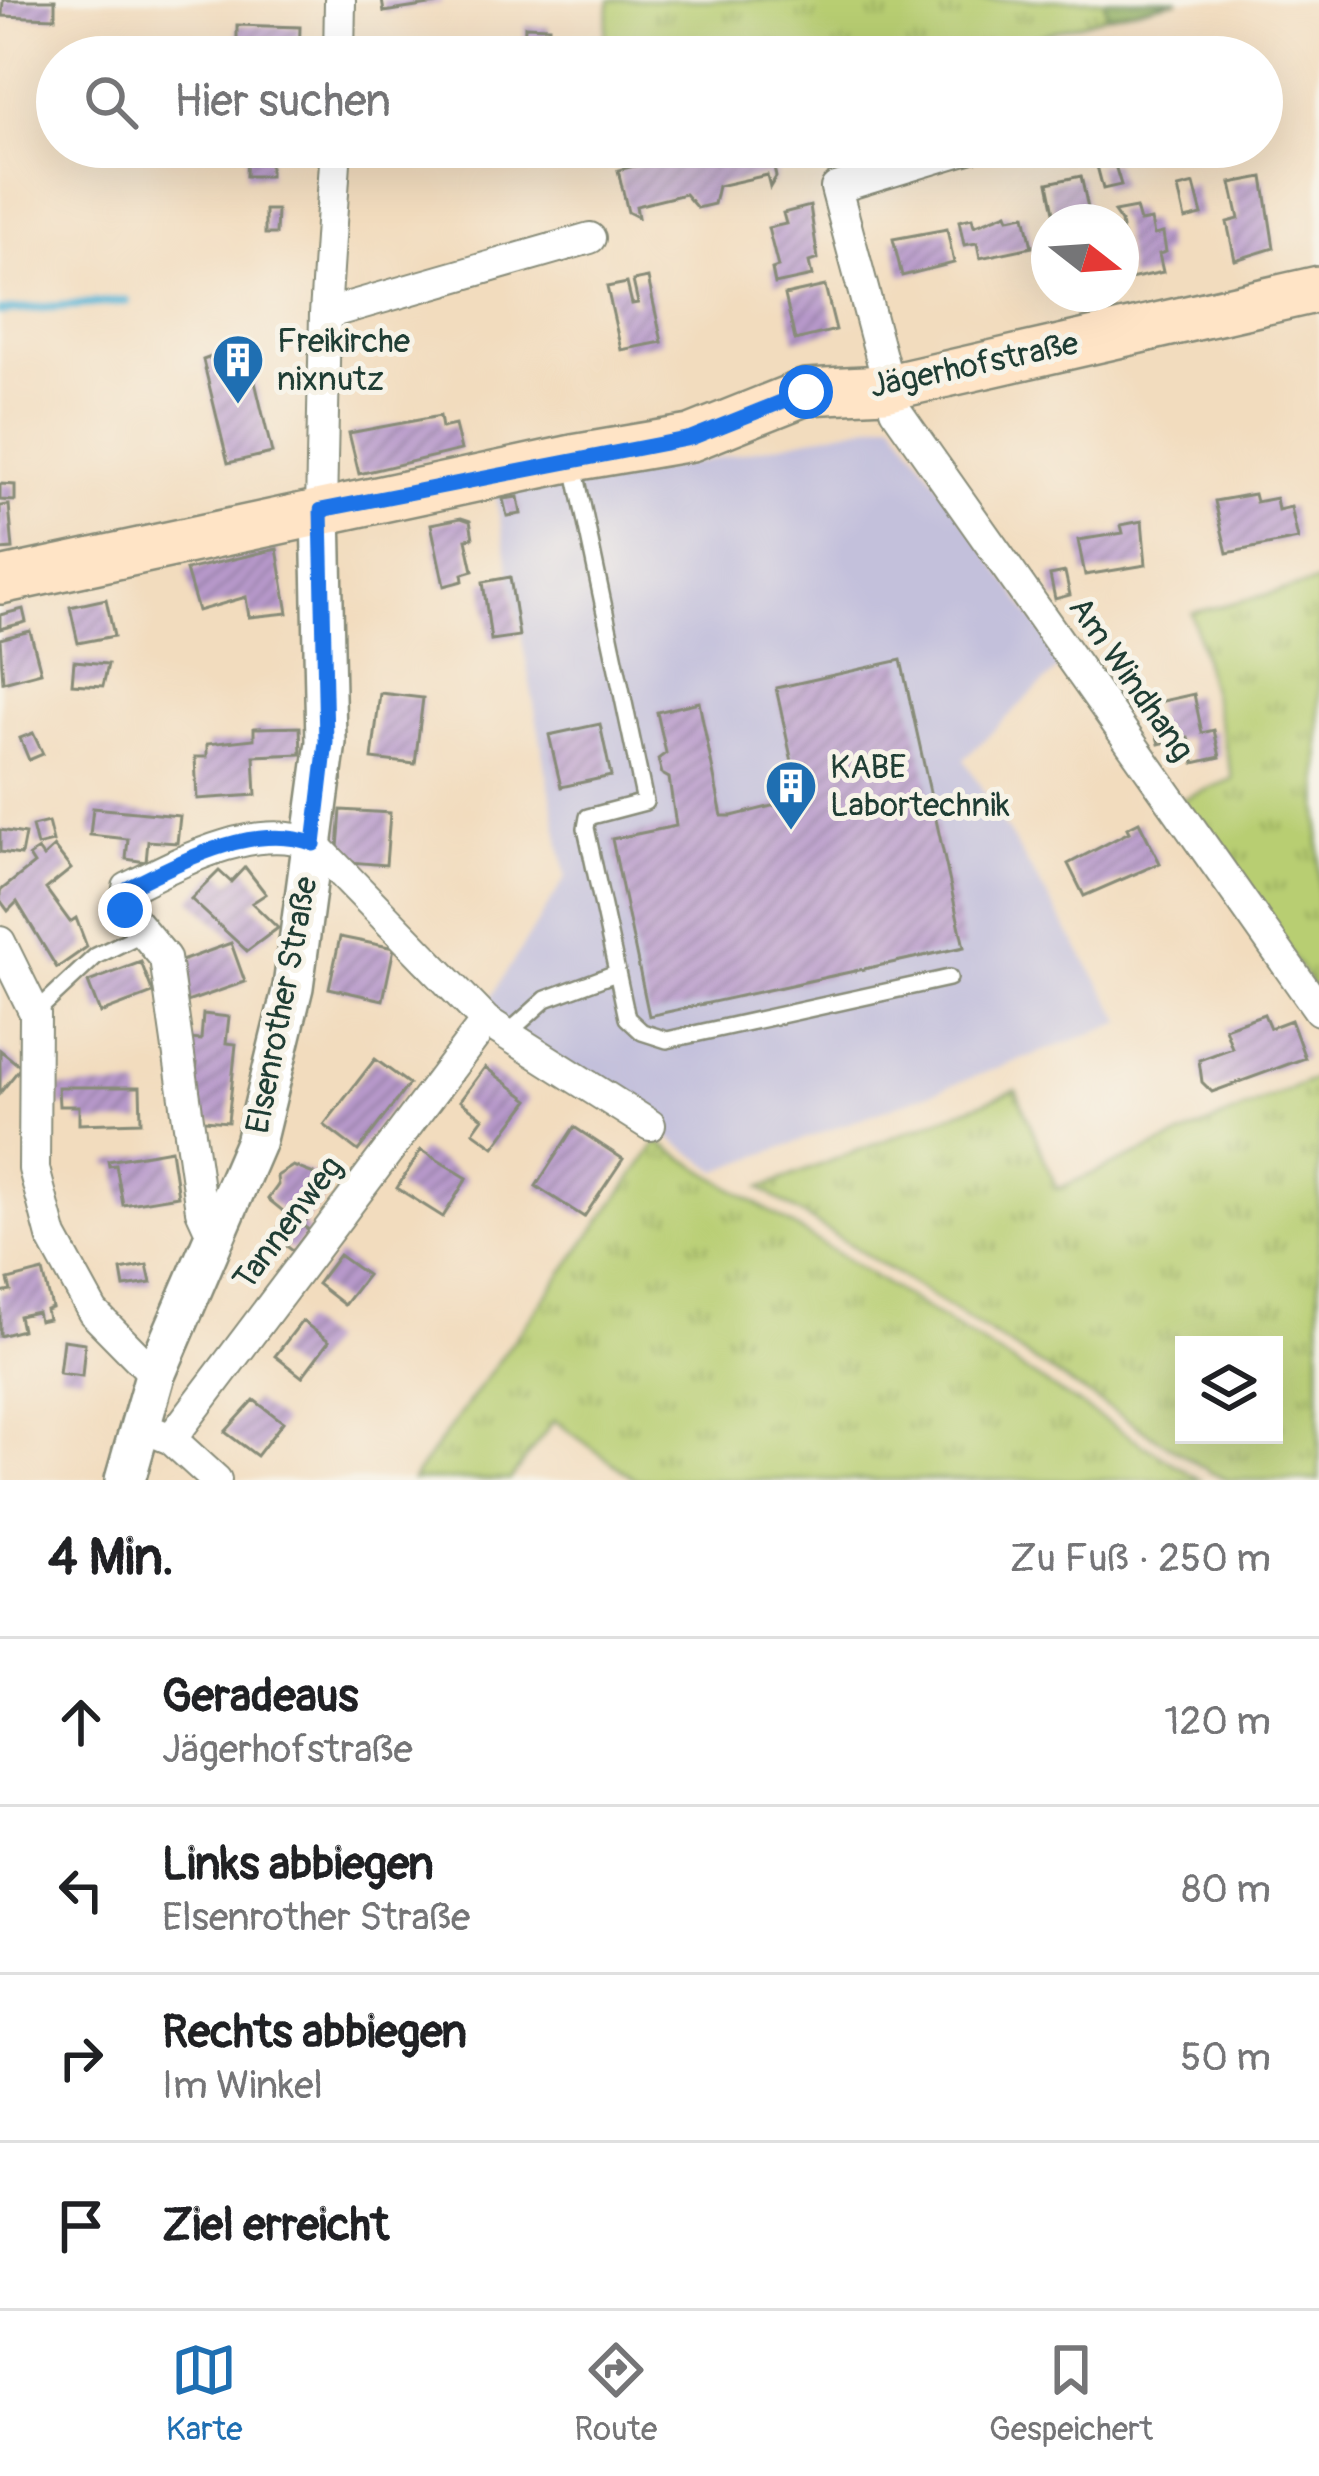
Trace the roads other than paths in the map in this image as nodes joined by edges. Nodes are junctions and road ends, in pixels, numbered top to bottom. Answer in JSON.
{"nodes":[{"id":1,"x":340,"y":0,"type":"edge"},
{"id":2,"x":339,"y":36,"type":"edge"},
{"id":3,"x":335,"y":168,"type":"edge"},
{"id":4,"x":902,"y":168,"type":"edge"},
{"id":5,"x":590,"y":238,"type":"dead end"},
{"id":6,"x":1319,"y":289,"type":"edge"},
{"id":7,"x":325,"y":314,"type":"junction"},
{"id":8,"x":885,"y":388,"type":"junction"},
{"id":9,"x":572,"y":458,"type":"junction"},
{"id":10,"x":321,"y":510,"type":"junction"},
{"id":11,"x":0,"y":581,"type":"edge"},
{"id":12,"x":314,"y":844,"type":"junction"},
{"id":13,"x":141,"y":934,"type":"junction"},
{"id":14,"x":0,"y":942,"type":"edge"},
{"id":15,"x":616,"y":973,"type":"junction"},
{"id":16,"x":949,"y":978,"type":"dead end"},
{"id":17,"x":1319,"y":1010,"type":"edge"},
{"id":18,"x":35,"y":1013,"type":"junction"},
{"id":19,"x":496,"y":1027,"type":"junction"},
{"id":20,"x":650,"y":1125,"type":"dead end"},
{"id":21,"x":215,"y":1241,"type":"junction"},
{"id":22,"x":155,"y":1375,"type":"junction"},
{"id":23,"x":154,"y":1432,"type":"junction"},
{"id":24,"x":124,"y":1480,"type":"edge"},
{"id":25,"x":216,"y":1480,"type":"edge"}],
"edges":[{"from":1,"to":2,"type":"street"},
{"from":3,"to":7,"type":"street","name":"Elsenrother Straße"},
{"from":4,"to":8,"type":"street"},
{"from":5,"to":7,"type":"street"},
{"from":6,"to":8,"type":"main road","name":"Jägerhofstraße"},
{"from":7,"to":10,"type":"street","name":"Elsenrother Straße"},
{"from":8,"to":9,"type":"main road","name":"Jägerhofstraße"},
{"from":8,"to":17,"type":"street","name":"Am Windhang"},
{"from":9,"to":10,"type":"main road","name":"Jägerhofstraße"},
{"from":9,"to":15,"type":"lane"},
{"from":10,"to":11,"type":"main road","name":"Jägerhofstraße"},
{"from":10,"to":12,"type":"street","name":"Elsenrother Straße"},
{"from":12,"to":13,"type":"street"},
{"from":12,"to":19,"type":"street"},
{"from":12,"to":21,"type":"street","name":"Elsenrother Straße"},
{"from":13,"to":18,"type":"lane"},
{"from":13,"to":21,"type":"street"},
{"from":14,"to":18,"type":"street"},
{"from":15,"to":16,"type":"lane"},
{"from":15,"to":19,"type":"lane"},
{"from":18,"to":22,"type":"street"},
{"from":19,"to":20,"type":"street"},
{"from":19,"to":23,"type":"street","name":"Tannenweg"},
{"from":21,"to":22,"type":"street","name":"Elsenrother Straße"},
{"from":22,"to":23,"type":"street","name":"Elsenrother Straße"},
{"from":23,"to":24,"type":"street","name":"Elsenrother Straße"},
{"from":23,"to":25,"type":"street"}]}
